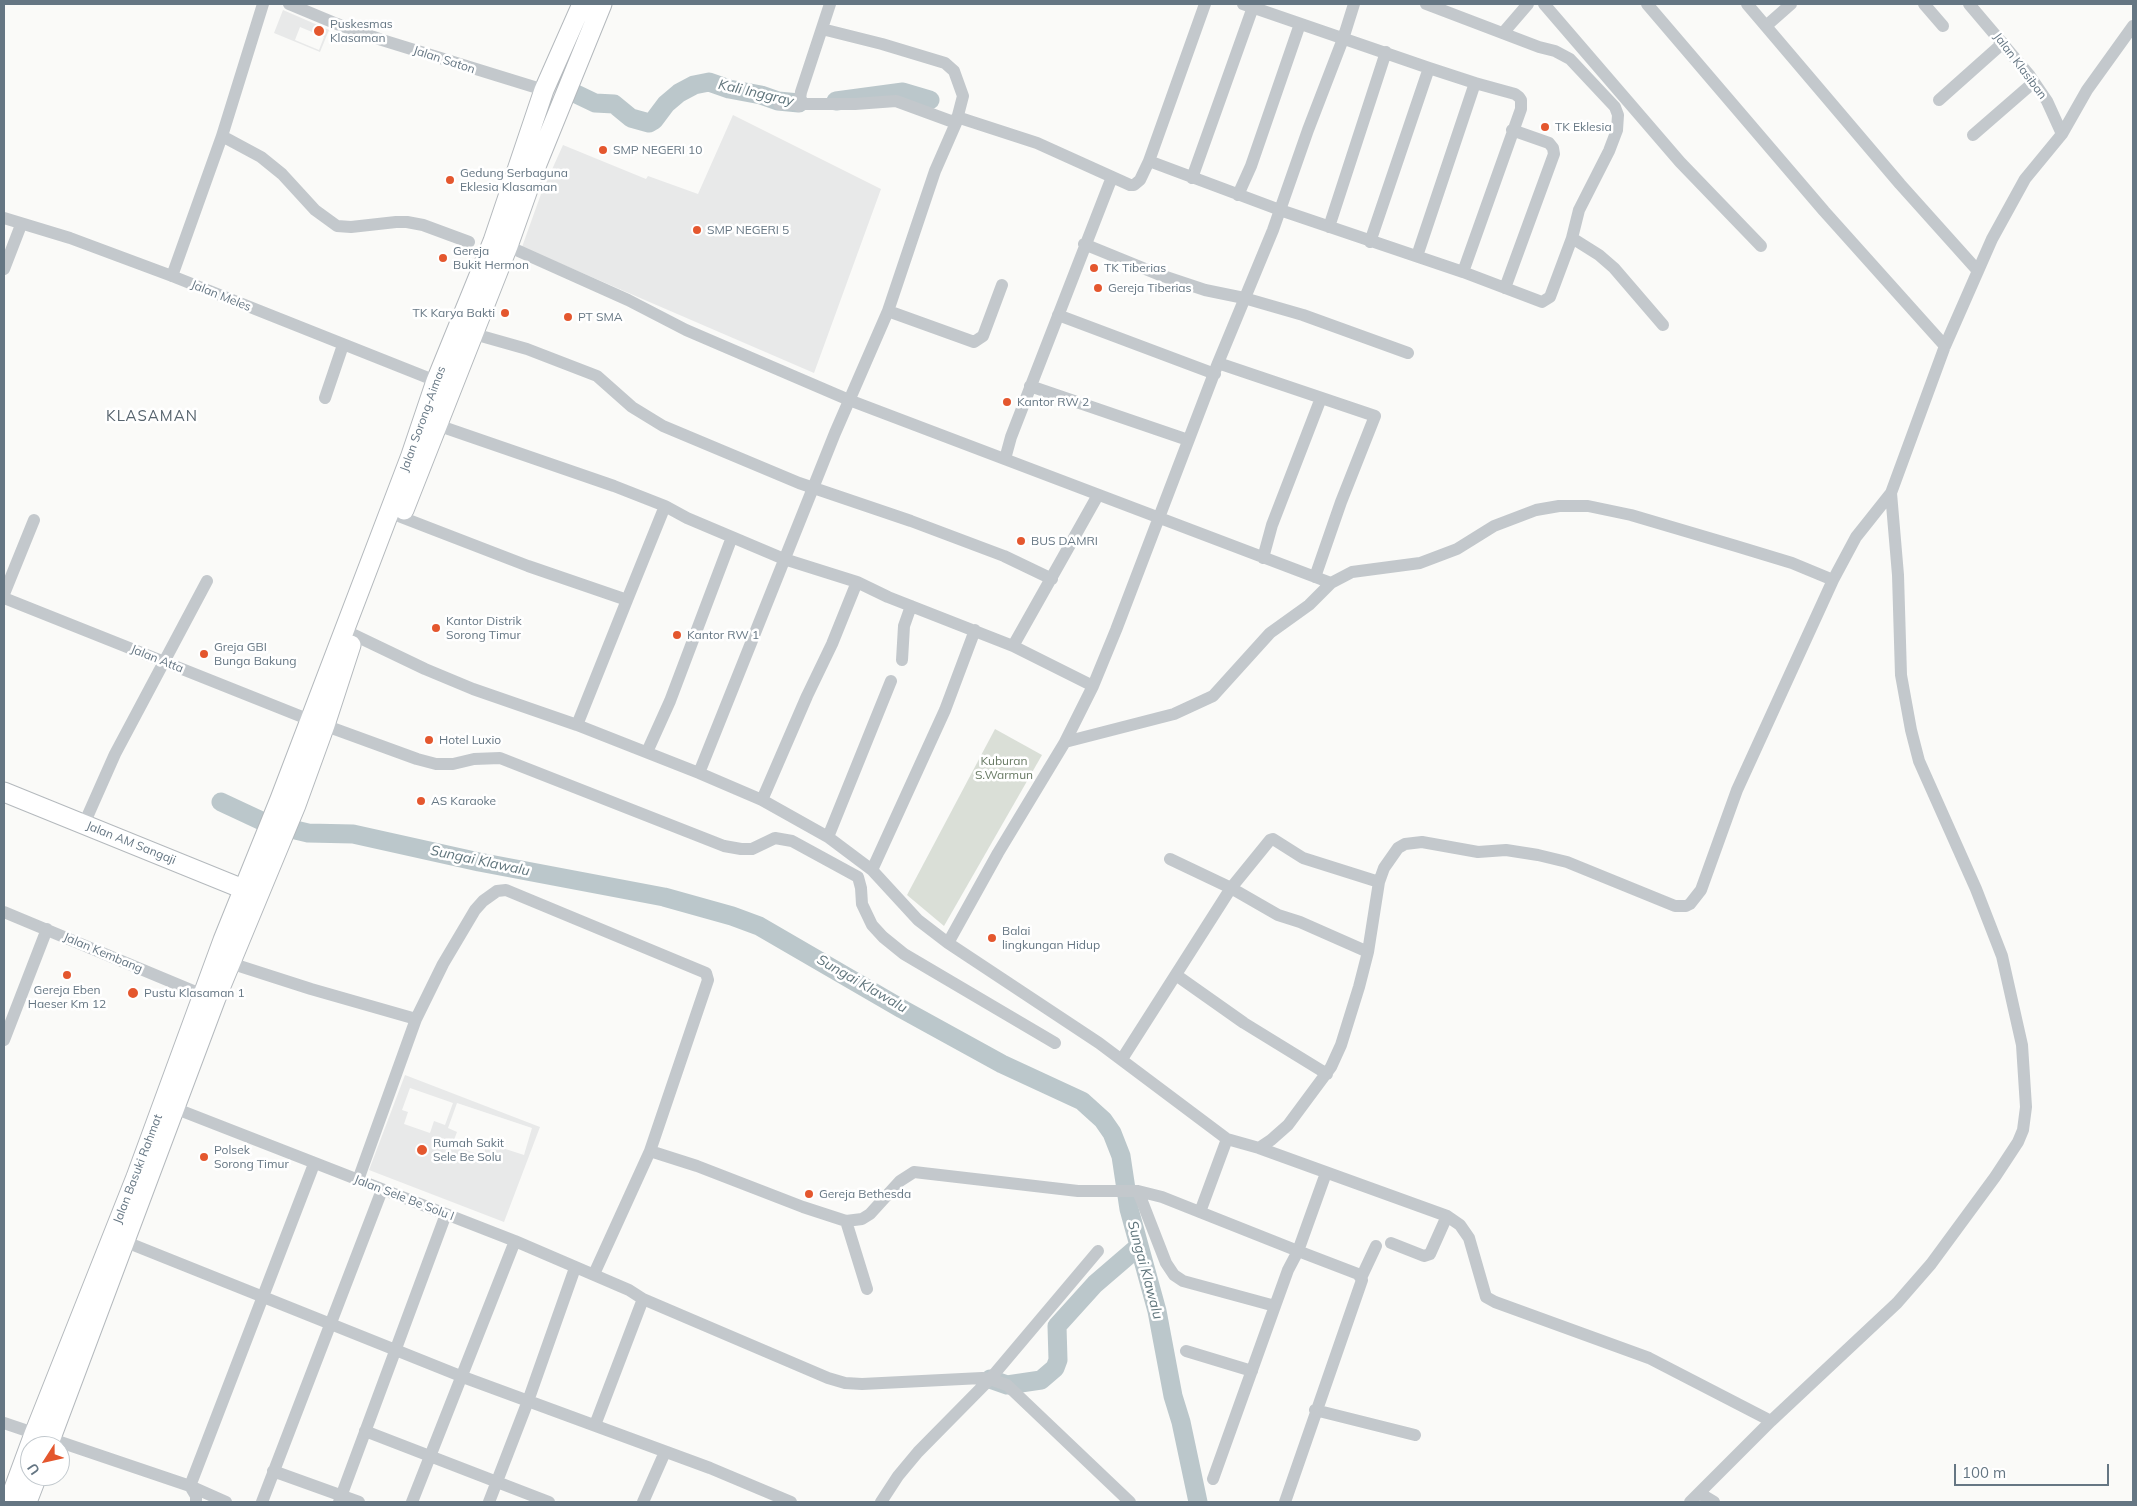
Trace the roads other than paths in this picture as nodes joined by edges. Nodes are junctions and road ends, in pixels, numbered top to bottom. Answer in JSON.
{"nodes":[{"id":1,"x":263,"y":4,"type":"edge"},
{"id":2,"x":289,"y":4,"type":"edge"},
{"id":3,"x":582,"y":4,"type":"edge"},
{"id":4,"x":602,"y":4,"type":"edge"},
{"id":5,"x":830,"y":4,"type":"edge"},
{"id":6,"x":1205,"y":4,"type":"edge"},
{"id":7,"x":1354,"y":4,"type":"edge"},
{"id":8,"x":1426,"y":4,"type":"edge"},
{"id":9,"x":1528,"y":4,"type":"edge"},
{"id":10,"x":1544,"y":4,"type":"edge"},
{"id":11,"x":1647,"y":4,"type":"edge"},
{"id":12,"x":1748,"y":4,"type":"edge"},
{"id":13,"x":1791,"y":4,"type":"edge"},
{"id":14,"x":1924,"y":4,"type":"edge"},
{"id":15,"x":1969,"y":4,"type":"edge"},
{"id":16,"x":1248,"y":6,"type":"edge"},
{"id":17,"x":1762,"y":21,"type":"junction"},
{"id":18,"x":1300,"y":24,"type":"junction"},
{"id":19,"x":1943,"y":26,"type":"dead end"},
{"id":20,"x":2133,"y":26,"type":"edge"},
{"id":21,"x":822,"y":29,"type":"junction"},
{"id":22,"x":1503,"y":33,"type":"junction"},
{"id":23,"x":1343,"y":39,"type":"junction"},
{"id":24,"x":2004,"y":43,"type":"junction"},
{"id":25,"x":1386,"y":52,"type":"junction"},
{"id":26,"x":1429,"y":68,"type":"junction"},
{"id":27,"x":2034,"y":82,"type":"junction"},
{"id":28,"x":1475,"y":84,"type":"junction"},
{"id":29,"x":544,"y":90,"type":"junction"},
{"id":30,"x":1939,"y":100,"type":"dead end"},
{"id":31,"x":799,"y":102,"type":"junction"},
{"id":32,"x":779,"y":104,"type":"dead end"},
{"id":33,"x":1624,"y":110,"type":"junction"},
{"id":34,"x":957,"y":120,"type":"junction"},
{"id":35,"x":1512,"y":130,"type":"junction"},
{"id":36,"x":1973,"y":134,"type":"dead end"},
{"id":37,"x":2062,"y":134,"type":"junction"},
{"id":38,"x":222,"y":136,"type":"junction"},
{"id":39,"x":1149,"y":160,"type":"junction"},
{"id":40,"x":1112,"y":177,"type":"junction"},
{"id":41,"x":1192,"y":178,"type":"junction"},
{"id":42,"x":1238,"y":195,"type":"junction"},
{"id":43,"x":1280,"y":210,"type":"junction"},
{"id":44,"x":4,"y":218,"type":"edge"},
{"id":45,"x":21,"y":225,"type":"junction"},
{"id":46,"x":1329,"y":227,"type":"junction"},
{"id":47,"x":1572,"y":238,"type":"junction"},
{"id":48,"x":468,"y":242,"type":"dead end"},
{"id":49,"x":1370,"y":242,"type":"junction"},
{"id":50,"x":501,"y":243,"type":"junction"},
{"id":51,"x":1084,"y":244,"type":"junction"},
{"id":52,"x":1761,"y":246,"type":"dead end"},
{"id":53,"x":1418,"y":256,"type":"junction"},
{"id":54,"x":4,"y":269,"type":"edge"},
{"id":55,"x":1978,"y":270,"type":"junction"},
{"id":56,"x":1463,"y":272,"type":"junction"},
{"id":57,"x":172,"y":276,"type":"junction"},
{"id":58,"x":1002,"y":285,"type":"dead end"},
{"id":59,"x":1505,"y":288,"type":"junction"},
{"id":60,"x":1244,"y":298,"type":"junction"},
{"id":61,"x":888,"y":311,"type":"junction"},
{"id":62,"x":1058,"y":315,"type":"junction"},
{"id":63,"x":1663,"y":325,"type":"dead end"},
{"id":64,"x":474,"y":334,"type":"junction"},
{"id":65,"x":343,"y":345,"type":"junction"},
{"id":66,"x":1945,"y":346,"type":"junction"},
{"id":67,"x":1408,"y":353,"type":"dead end"},
{"id":68,"x":1216,"y":368,"type":"junction"},
{"id":69,"x":436,"y":381,"type":"junction"},
{"id":70,"x":1030,"y":386,"type":"junction"},
{"id":71,"x":325,"y":398,"type":"dead end"},
{"id":72,"x":1322,"y":398,"type":"junction"},
{"id":73,"x":849,"y":400,"type":"junction"},
{"id":74,"x":437,"y":425,"type":"junction"},
{"id":75,"x":1188,"y":440,"type":"junction"},
{"id":76,"x":1005,"y":459,"type":"junction"},
{"id":77,"x":813,"y":488,"type":"junction"},
{"id":78,"x":1891,"y":493,"type":"junction"},
{"id":79,"x":1098,"y":495,"type":"junction"},
{"id":80,"x":665,"y":506,"type":"junction"},
{"id":81,"x":401,"y":517,"type":"junction"},
{"id":82,"x":1160,"y":518,"type":"junction"},
{"id":83,"x":34,"y":520,"type":"dead end"},
{"id":84,"x":732,"y":537,"type":"junction"},
{"id":85,"x":1263,"y":558,"type":"junction"},
{"id":86,"x":784,"y":559,"type":"junction"},
{"id":87,"x":1315,"y":577,"type":"junction"},
{"id":88,"x":1052,"y":579,"type":"junction"},
{"id":89,"x":207,"y":580,"type":"dead end"},
{"id":90,"x":1833,"y":580,"type":"junction"},
{"id":91,"x":857,"y":582,"type":"junction"},
{"id":92,"x":1330,"y":583,"type":"junction"},
{"id":93,"x":4,"y":594,"type":"edge"},
{"id":94,"x":4,"y":598,"type":"edge"},
{"id":95,"x":628,"y":600,"type":"junction"},
{"id":96,"x":911,"y":606,"type":"junction"},
{"id":97,"x":975,"y":630,"type":"junction"},
{"id":98,"x":354,"y":635,"type":"junction"},
{"id":99,"x":1013,"y":646,"type":"junction"},
{"id":100,"x":902,"y":660,"type":"dead end"},
{"id":101,"x":165,"y":662,"type":"junction"},
{"id":102,"x":891,"y":681,"type":"dead end"},
{"id":103,"x":1093,"y":686,"type":"junction"},
{"id":104,"x":318,"y":723,"type":"junction"},
{"id":105,"x":577,"y":725,"type":"junction"},
{"id":106,"x":1065,"y":742,"type":"junction"},
{"id":107,"x":647,"y":752,"type":"junction"},
{"id":108,"x":699,"y":773,"type":"junction"},
{"id":109,"x":4,"y":792,"type":"edge"},
{"id":110,"x":762,"y":800,"type":"junction"},
{"id":111,"x":84,"y":824,"type":"junction"},
{"id":112,"x":828,"y":838,"type":"junction"},
{"id":113,"x":273,"y":840,"type":"joint"},
{"id":114,"x":1170,"y":859,"type":"dead end"},
{"id":115,"x":872,"y":870,"type":"junction"},
{"id":116,"x":1379,"y":882,"type":"junction"},
{"id":117,"x":1231,"y":888,"type":"junction"},
{"id":118,"x":250,"y":892,"type":"junction"},
{"id":119,"x":4,"y":912,"type":"edge"},
{"id":120,"x":47,"y":929,"type":"junction"},
{"id":121,"x":948,"y":944,"type":"junction"},
{"id":122,"x":1368,"y":952,"type":"junction"},
{"id":123,"x":230,"y":962,"type":"junction"},
{"id":124,"x":1176,"y":975,"type":"junction"},
{"id":125,"x":203,"y":995,"type":"junction"},
{"id":126,"x":416,"y":1020,"type":"junction"},
{"id":127,"x":4,"y":1040,"type":"edge"},
{"id":128,"x":1055,"y":1043,"type":"dead end"},
{"id":129,"x":1122,"y":1059,"type":"junction"},
{"id":130,"x":1327,"y":1074,"type":"junction"},
{"id":131,"x":169,"y":1106,"type":"junction"},
{"id":132,"x":1226,"y":1139,"type":"junction"},
{"id":133,"x":1259,"y":1148,"type":"junction"},
{"id":134,"x":650,"y":1152,"type":"junction"},
{"id":135,"x":314,"y":1164,"type":"junction"},
{"id":136,"x":1326,"y":1173,"type":"junction"},
{"id":137,"x":358,"y":1180,"type":"junction"},
{"id":138,"x":382,"y":1190,"type":"junction"},
{"id":139,"x":1132,"y":1192,"type":"junction"},
{"id":140,"x":1200,"y":1212,"type":"junction"},
{"id":141,"x":446,"y":1214,"type":"junction"},
{"id":142,"x":1447,"y":1216,"type":"junction"},
{"id":143,"x":846,"y":1221,"type":"junction"},
{"id":144,"x":515,"y":1241,"type":"junction"},
{"id":145,"x":126,"y":1242,"type":"junction"},
{"id":146,"x":1391,"y":1243,"type":"dead end"},
{"id":147,"x":1376,"y":1246,"type":"dead end"},
{"id":148,"x":1098,"y":1251,"type":"dead end"},
{"id":149,"x":1298,"y":1251,"type":"junction"},
{"id":150,"x":574,"y":1268,"type":"junction"},
{"id":151,"x":594,"y":1274,"type":"junction"},
{"id":152,"x":1361,"y":1278,"type":"junction"},
{"id":153,"x":867,"y":1290,"type":"dead end"},
{"id":154,"x":263,"y":1296,"type":"junction"},
{"id":155,"x":643,"y":1299,"type":"junction"},
{"id":156,"x":1275,"y":1306,"type":"junction"},
{"id":157,"x":330,"y":1323,"type":"junction"},
{"id":158,"x":397,"y":1350,"type":"junction"},
{"id":159,"x":1186,"y":1352,"type":"dead end"},
{"id":160,"x":1252,"y":1371,"type":"junction"},
{"id":161,"x":463,"y":1377,"type":"junction"},
{"id":162,"x":990,"y":1379,"type":"junction"},
{"id":163,"x":528,"y":1402,"type":"junction"},
{"id":164,"x":1315,"y":1410,"type":"junction"},
{"id":165,"x":1771,"y":1421,"type":"junction"},
{"id":166,"x":4,"y":1423,"type":"edge"},
{"id":167,"x":595,"y":1425,"type":"junction"},
{"id":168,"x":365,"y":1431,"type":"junction"},
{"id":169,"x":1415,"y":1435,"type":"dead end"},
{"id":170,"x":35,"y":1436,"type":"edge"},
{"id":171,"x":45,"y":1436,"type":"edge"},
{"id":172,"x":46,"y":1436,"type":"edge"},
{"id":173,"x":70,"y":1448,"type":"edge"},
{"id":174,"x":665,"y":1452,"type":"junction"},
{"id":175,"x":429,"y":1456,"type":"junction"},
{"id":176,"x":273,"y":1471,"type":"junction"},
{"id":177,"x":1212,"y":1479,"type":"dead end"},
{"id":178,"x":497,"y":1482,"type":"junction"},
{"id":179,"x":20,"y":1484,"type":"edge"},
{"id":180,"x":33,"y":1486,"type":"edge"},
{"id":181,"x":190,"y":1486,"type":"junction"},
{"id":182,"x":1695,"y":1498,"type":"edge"},
{"id":183,"x":340,"y":1499,"type":"edge"},
{"id":184,"x":10,"y":1502,"type":"edge"},
{"id":185,"x":27,"y":1502,"type":"edge"},
{"id":186,"x":196,"y":1502,"type":"edge"},
{"id":187,"x":226,"y":1502,"type":"edge"},
{"id":188,"x":262,"y":1502,"type":"edge"},
{"id":189,"x":359,"y":1502,"type":"edge"},
{"id":190,"x":412,"y":1502,"type":"edge"},
{"id":191,"x":489,"y":1502,"type":"edge"},
{"id":192,"x":549,"y":1502,"type":"edge"},
{"id":193,"x":643,"y":1502,"type":"edge"},
{"id":194,"x":791,"y":1502,"type":"edge"},
{"id":195,"x":881,"y":1502,"type":"edge"},
{"id":196,"x":1130,"y":1502,"type":"edge"},
{"id":197,"x":1285,"y":1502,"type":"edge"},
{"id":198,"x":1714,"y":1502,"type":"edge"}],
"edges":[{"from":1,"to":38,"type":"street"},
{"from":2,"to":29,"type":"street","name":"Jalan Saton"},
{"from":3,"to":29,"type":"highway","name":"Jalan Sorong-Aimas"},
{"from":4,"to":50,"type":"highway","name":"Jalan Sorong-Aimas"},
{"from":5,"to":21,"type":"street"},
{"from":6,"to":39,"type":"street"},
{"from":7,"to":23,"type":"street"},
{"from":8,"to":22,"type":"street"},
{"from":9,"to":22,"type":"street"},
{"from":10,"to":33,"type":"street"},
{"from":11,"to":66,"type":"street"},
{"from":12,"to":17,"type":"street"},
{"from":13,"to":17,"type":"street"},
{"from":14,"to":19,"type":"street"},
{"from":15,"to":24,"type":"street","name":"Jalan Klasiban"},
{"from":16,"to":18,"type":"street"},
{"from":16,"to":41,"type":"street"},
{"from":17,"to":55,"type":"street"},
{"from":18,"to":23,"type":"street"},
{"from":18,"to":42,"type":"street"},
{"from":20,"to":37,"type":"street"},
{"from":21,"to":31,"type":"street"},
{"from":21,"to":34,"type":"street"},
{"from":22,"to":33,"type":"street"},
{"from":23,"to":25,"type":"street"},
{"from":23,"to":43,"type":"street"},
{"from":24,"to":27,"type":"street","name":"Jalan Klasiban"},
{"from":24,"to":30,"type":"street"},
{"from":25,"to":26,"type":"street"},
{"from":25,"to":46,"type":"street"},
{"from":26,"to":28,"type":"street"},
{"from":26,"to":49,"type":"street"},
{"from":27,"to":36,"type":"street"},
{"from":27,"to":37,"type":"street","name":"Jalan Klasiban"},
{"from":28,"to":35,"type":"street"},
{"from":28,"to":53,"type":"street"},
{"from":29,"to":50,"type":"highway","name":"Jalan Sorong-Aimas"},
{"from":31,"to":32,"type":"street"},
{"from":31,"to":34,"type":"street"},
{"from":33,"to":47,"type":"street"},
{"from":33,"to":52,"type":"street"},
{"from":34,"to":40,"type":"street"},
{"from":34,"to":61,"type":"street"},
{"from":35,"to":56,"type":"street"},
{"from":35,"to":59,"type":"street"},
{"from":37,"to":55,"type":"street"},
{"from":38,"to":48,"type":"street"},
{"from":38,"to":57,"type":"street"},
{"from":39,"to":40,"type":"street"},
{"from":39,"to":41,"type":"street"},
{"from":40,"to":51,"type":"street"},
{"from":41,"to":42,"type":"street"},
{"from":42,"to":43,"type":"street"},
{"from":43,"to":46,"type":"street"},
{"from":43,"to":60,"type":"street"},
{"from":44,"to":45,"type":"street","name":"Jalan Meles"},
{"from":45,"to":54,"type":"street"},
{"from":45,"to":57,"type":"street","name":"Jalan Meles"},
{"from":46,"to":49,"type":"street"},
{"from":47,"to":59,"type":"street"},
{"from":47,"to":63,"type":"street"},
{"from":49,"to":53,"type":"street"},
{"from":50,"to":64,"type":"highway","name":"Jalan Sorong-Aimas"},
{"from":50,"to":69,"type":"highway","name":"Jalan Sorong-Aimas"},
{"from":50,"to":73,"type":"street"},
{"from":51,"to":60,"type":"street"},
{"from":51,"to":62,"type":"street"},
{"from":53,"to":56,"type":"street"},
{"from":55,"to":66,"type":"street"},
{"from":56,"to":59,"type":"street"},
{"from":57,"to":65,"type":"street","name":"Jalan Meles"},
{"from":58,"to":61,"type":"street"},
{"from":60,"to":67,"type":"street"},
{"from":60,"to":68,"type":"street"},
{"from":61,"to":73,"type":"street"},
{"from":62,"to":68,"type":"street"},
{"from":62,"to":70,"type":"street"},
{"from":64,"to":74,"type":"highway","name":"Jalan Sorong-Aimas"},
{"from":64,"to":77,"type":"street"},
{"from":65,"to":69,"type":"street","name":"Jalan Meles"},
{"from":65,"to":71,"type":"street"},
{"from":66,"to":78,"type":"street"},
{"from":68,"to":72,"type":"street"},
{"from":68,"to":75,"type":"street"},
{"from":69,"to":104,"type":"highway","name":"Jalan Sorong-Aimas"},
{"from":70,"to":75,"type":"street"},
{"from":70,"to":76,"type":"street"},
{"from":72,"to":85,"type":"street"},
{"from":72,"to":87,"type":"street"},
{"from":73,"to":76,"type":"street"},
{"from":73,"to":77,"type":"street"},
{"from":74,"to":80,"type":"street"},
{"from":74,"to":81,"type":"highway","name":"Jalan Sorong-Aimas"},
{"from":75,"to":82,"type":"street"},
{"from":76,"to":79,"type":"street"},
{"from":77,"to":86,"type":"street"},
{"from":77,"to":88,"type":"street"},
{"from":78,"to":90,"type":"street"},
{"from":78,"to":165,"type":"street"},
{"from":79,"to":82,"type":"street"},
{"from":79,"to":88,"type":"street"},
{"from":80,"to":84,"type":"street"},
{"from":80,"to":95,"type":"street"},
{"from":81,"to":95,"type":"street"},
{"from":81,"to":98,"type":"highway","name":"Jalan Sorong-Aimas"},
{"from":82,"to":85,"type":"street"},
{"from":82,"to":103,"type":"street"},
{"from":83,"to":93,"type":"street"},
{"from":84,"to":86,"type":"street"},
{"from":84,"to":107,"type":"street"},
{"from":85,"to":87,"type":"street"},
{"from":86,"to":91,"type":"street"},
{"from":86,"to":108,"type":"street"},
{"from":87,"to":92,"type":"street"},
{"from":88,"to":99,"type":"street"},
{"from":89,"to":101,"type":"street"},
{"from":90,"to":92,"type":"street"},
{"from":90,"to":116,"type":"street"},
{"from":91,"to":96,"type":"street"},
{"from":91,"to":110,"type":"street"},
{"from":92,"to":106,"type":"street"},
{"from":94,"to":101,"type":"street","name":"Jalan Atta"},
{"from":95,"to":105,"type":"street"},
{"from":96,"to":97,"type":"street"},
{"from":96,"to":100,"type":"street"},
{"from":97,"to":99,"type":"street"},
{"from":97,"to":115,"type":"street"},
{"from":98,"to":104,"type":"highway","name":"Jalan Sorong-Aimas"},
{"from":98,"to":105,"type":"street"},
{"from":99,"to":103,"type":"street"},
{"from":101,"to":104,"type":"street","name":"Jalan Atta"},
{"from":101,"to":111,"type":"street"},
{"from":102,"to":112,"type":"street"},
{"from":103,"to":106,"type":"street"},
{"from":104,"to":113,"type":"highway","name":"Jalan Sorong-Aimas"},
{"from":104,"to":128,"type":"street","name":"Jalan Atta"},
{"from":105,"to":107,"type":"street"},
{"from":106,"to":121,"type":"street"},
{"from":107,"to":108,"type":"street"},
{"from":108,"to":110,"type":"street"},
{"from":109,"to":111,"type":"highway","name":"Jalan AM Sangaji"},
{"from":110,"to":112,"type":"street"},
{"from":111,"to":118,"type":"highway","name":"Jalan AM Sangaji"},
{"from":112,"to":115,"type":"street"},
{"from":113,"to":118,"type":"highway","name":"Jalan Basuki Rahmat"},
{"from":114,"to":117,"type":"street"},
{"from":115,"to":121,"type":"street"},
{"from":116,"to":117,"type":"street"},
{"from":116,"to":122,"type":"street"},
{"from":117,"to":122,"type":"street"},
{"from":117,"to":124,"type":"street"},
{"from":118,"to":123,"type":"highway","name":"Jalan Basuki Rahmat"},
{"from":118,"to":125,"type":"highway","name":"Jalan Basuki Rahmat"},
{"from":119,"to":120,"type":"street","name":"Jalan Kembang"},
{"from":120,"to":125,"type":"street","name":"Jalan Kembang"},
{"from":120,"to":127,"type":"street"},
{"from":121,"to":129,"type":"street"},
{"from":122,"to":130,"type":"street"},
{"from":123,"to":126,"type":"street"},
{"from":123,"to":131,"type":"highway","name":"Jalan Basuki Rahmat"},
{"from":124,"to":129,"type":"street"},
{"from":124,"to":130,"type":"street"},
{"from":125,"to":131,"type":"highway","name":"Jalan Basuki Rahmat"},
{"from":126,"to":134,"type":"street"},
{"from":126,"to":137,"type":"street"},
{"from":129,"to":132,"type":"street"},
{"from":130,"to":133,"type":"street"},
{"from":131,"to":135,"type":"street","name":"Jalan Sele Be Solu I"},
{"from":131,"to":145,"type":"highway","name":"Jalan Basuki Rahmat"},
{"from":131,"to":171,"type":"highway","name":"Jalan Basuki Rahmat"},
{"from":132,"to":133,"type":"street"},
{"from":132,"to":140,"type":"street"},
{"from":133,"to":136,"type":"street"},
{"from":134,"to":143,"type":"street"},
{"from":134,"to":151,"type":"street"},
{"from":135,"to":137,"type":"street","name":"Jalan Sele Be Solu I"},
{"from":135,"to":154,"type":"street"},
{"from":136,"to":142,"type":"street"},
{"from":136,"to":149,"type":"street"},
{"from":137,"to":138,"type":"street","name":"Jalan Sele Be Solu I"},
{"from":138,"to":141,"type":"street","name":"Jalan Sele Be Solu I"},
{"from":138,"to":157,"type":"street"},
{"from":139,"to":140,"type":"street"},
{"from":139,"to":143,"type":"street"},
{"from":139,"to":156,"type":"street"},
{"from":140,"to":149,"type":"street"},
{"from":141,"to":144,"type":"street","name":"Jalan Sele Be Solu I"},
{"from":141,"to":158,"type":"street"},
{"from":142,"to":146,"type":"street"},
{"from":142,"to":165,"type":"street"},
{"from":143,"to":153,"type":"street"},
{"from":144,"to":150,"type":"street","name":"Jalan Sele Be Solu I"},
{"from":144,"to":161,"type":"street"},
{"from":145,"to":154,"type":"street"},
{"from":145,"to":172,"type":"highway","name":"Jalan Basuki Rahmat"},
{"from":147,"to":152,"type":"street"},
{"from":148,"to":162,"type":"street"},
{"from":149,"to":152,"type":"street"},
{"from":149,"to":156,"type":"street"},
{"from":150,"to":151,"type":"street","name":"Jalan Sele Be Solu I"},
{"from":150,"to":163,"type":"street"},
{"from":151,"to":155,"type":"street","name":"Jalan Sele Be Solu I"},
{"from":152,"to":164,"type":"street"},
{"from":154,"to":157,"type":"street"},
{"from":154,"to":181,"type":"street"},
{"from":155,"to":162,"type":"street","name":"Jalan Sele Be Solu I"},
{"from":155,"to":167,"type":"street"},
{"from":156,"to":160,"type":"street"},
{"from":157,"to":158,"type":"street"},
{"from":157,"to":176,"type":"street"},
{"from":158,"to":161,"type":"street"},
{"from":158,"to":168,"type":"street"},
{"from":159,"to":160,"type":"street"},
{"from":160,"to":177,"type":"street"},
{"from":161,"to":163,"type":"street"},
{"from":161,"to":175,"type":"street"},
{"from":162,"to":195,"type":"street"},
{"from":162,"to":196,"type":"street"},
{"from":163,"to":167,"type":"street"},
{"from":163,"to":178,"type":"street"},
{"from":164,"to":169,"type":"street"},
{"from":164,"to":197,"type":"street"},
{"from":165,"to":182,"type":"street"},
{"from":166,"to":170,"type":"street"},
{"from":167,"to":174,"type":"street"},
{"from":168,"to":175,"type":"street"},
{"from":168,"to":183,"type":"street"},
{"from":173,"to":181,"type":"street"},
{"from":174,"to":193,"type":"street"},
{"from":174,"to":194,"type":"street"},
{"from":175,"to":178,"type":"street"},
{"from":175,"to":190,"type":"street"},
{"from":176,"to":183,"type":"street"},
{"from":176,"to":188,"type":"street"},
{"from":178,"to":191,"type":"street"},
{"from":178,"to":192,"type":"street"},
{"from":179,"to":184,"type":"highway","name":"Jalan Basuki Rahmat"},
{"from":180,"to":185,"type":"highway"},
{"from":181,"to":186,"type":"street"},
{"from":181,"to":187,"type":"street"},
{"from":182,"to":198,"type":"street"},
{"from":183,"to":189,"type":"street"}]}
